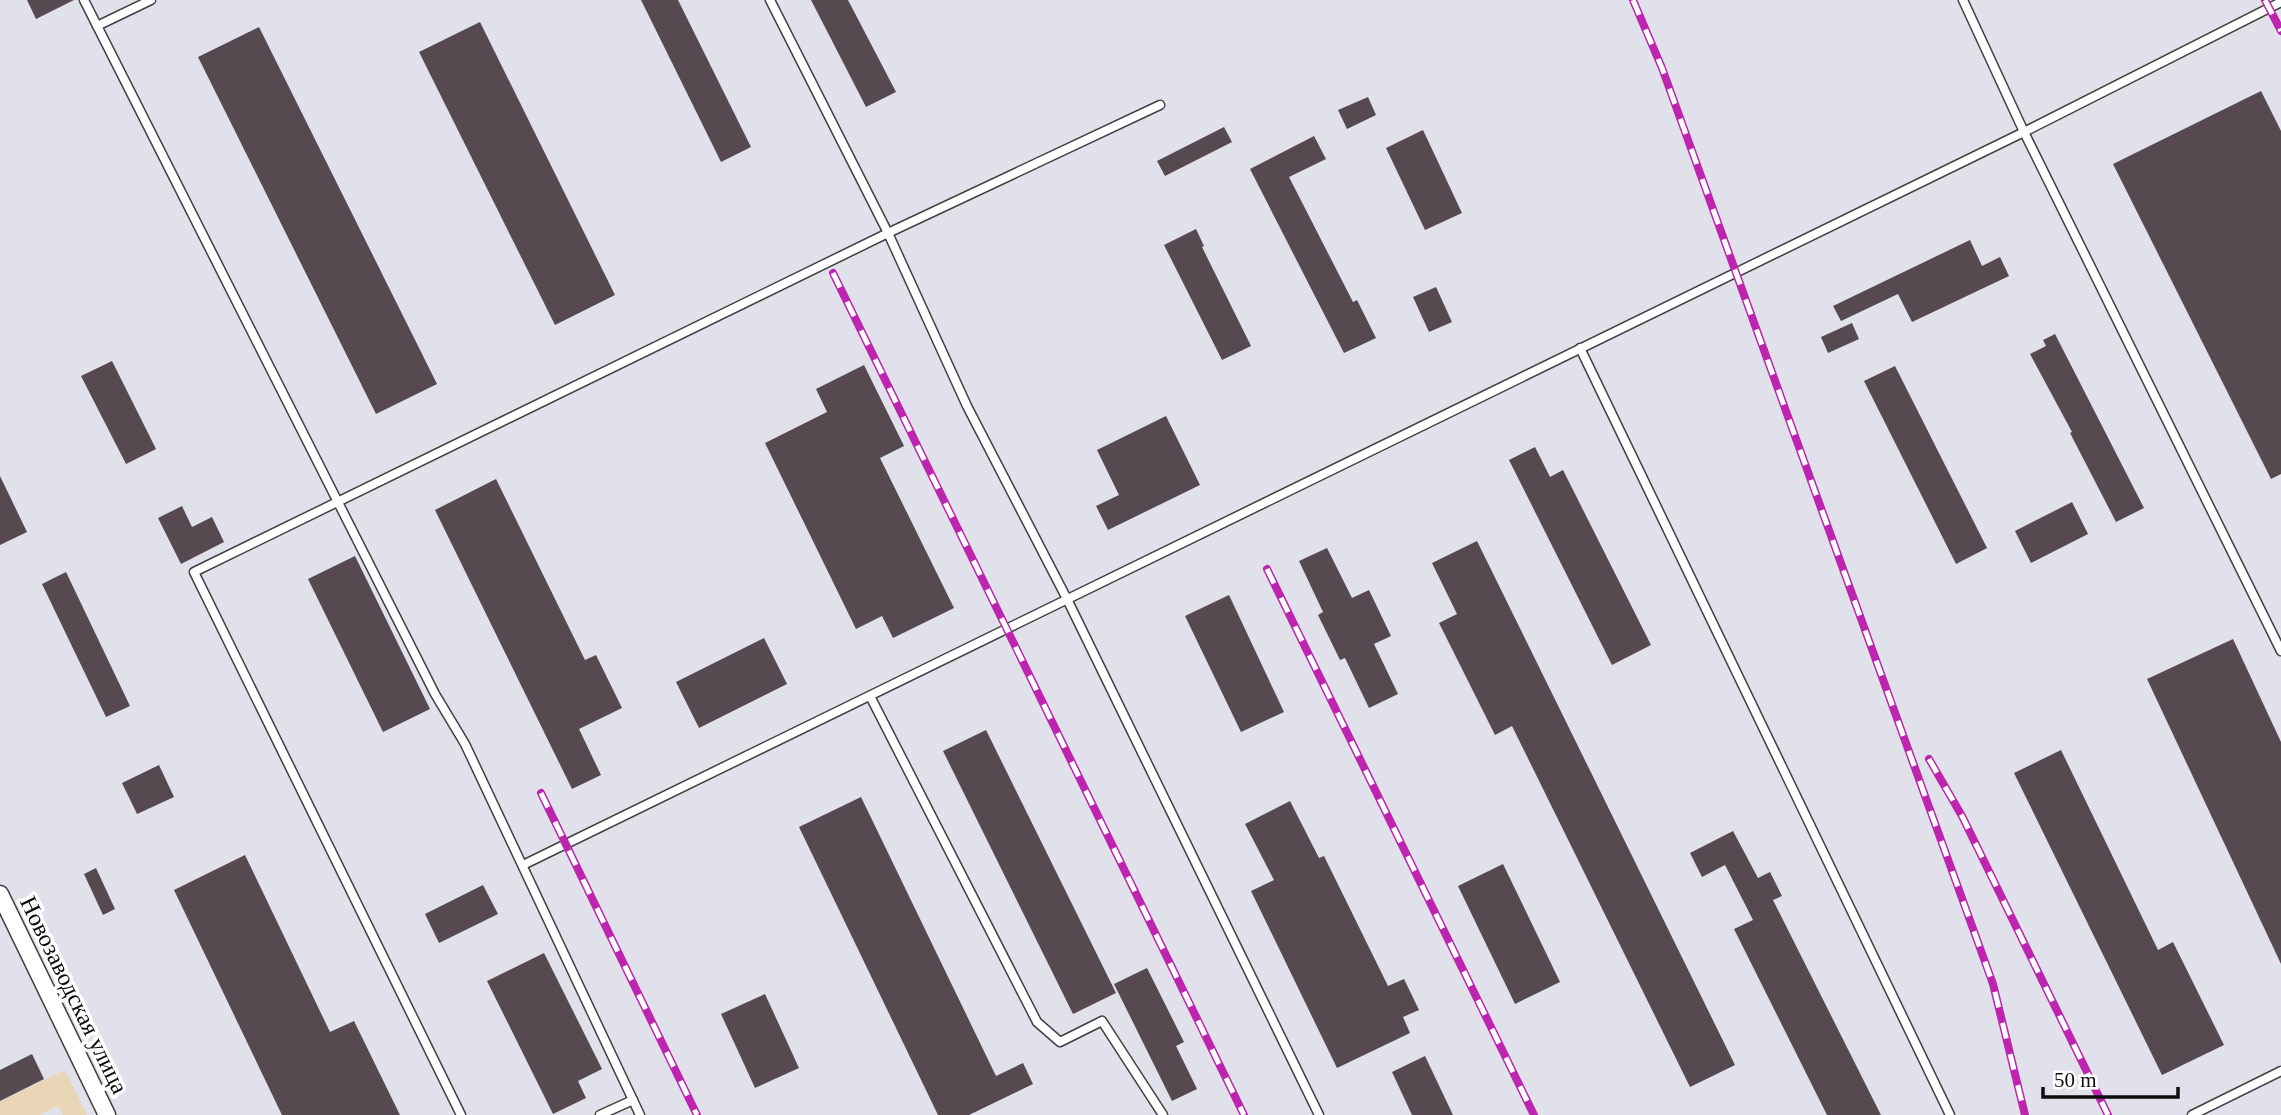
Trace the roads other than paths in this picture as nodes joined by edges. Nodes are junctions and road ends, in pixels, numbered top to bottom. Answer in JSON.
{"nodes":[{"id":1,"x":84,"y":0,"type":"edge"},
{"id":2,"x":151,"y":0,"type":"edge"},
{"id":3,"x":770,"y":0,"type":"edge"},
{"id":4,"x":1962,"y":0,"type":"edge"},
{"id":5,"x":2281,"y":2,"type":"edge"},
{"id":6,"x":97,"y":26,"type":"junction"},
{"id":7,"x":1160,"y":105,"type":"dead end"},
{"id":8,"x":2024,"y":132,"type":"junction"},
{"id":9,"x":888,"y":233,"type":"junction"},
{"id":10,"x":1580,"y":348,"type":"junction"},
{"id":11,"x":339,"y":503,"type":"junction"},
{"id":12,"x":1067,"y":599,"type":"junction"},
{"id":13,"x":2281,"y":651,"type":"edge"},
{"id":14,"x":870,"y":696,"type":"junction"},
{"id":15,"x":523,"y":865,"type":"junction"},
{"id":16,"x":0,"y":894,"type":"edge"},
{"id":17,"x":2281,"y":1071,"type":"edge"},
{"id":18,"x":633,"y":1100,"type":"junction"},
{"id":19,"x":107,"y":1115,"type":"edge"},
{"id":20,"x":461,"y":1115,"type":"edge"},
{"id":21,"x":600,"y":1115,"type":"edge"},
{"id":22,"x":640,"y":1115,"type":"edge"},
{"id":23,"x":1163,"y":1115,"type":"edge"},
{"id":24,"x":1319,"y":1115,"type":"edge"},
{"id":25,"x":1950,"y":1115,"type":"edge"},
{"id":26,"x":2192,"y":1115,"type":"edge"}],
"edges":[{"from":1,"to":6,"type":"lane"},
{"from":2,"to":6,"type":"lane"},
{"from":3,"to":9,"type":"lane"},
{"from":4,"to":8,"type":"lane"},
{"from":5,"to":8,"type":"lane"},
{"from":6,"to":11,"type":"lane"},
{"from":7,"to":9,"type":"lane"},
{"from":8,"to":10,"type":"lane"},
{"from":8,"to":13,"type":"lane"},
{"from":9,"to":11,"type":"lane"},
{"from":9,"to":12,"type":"lane"},
{"from":10,"to":12,"type":"lane"},
{"from":10,"to":25,"type":"lane"},
{"from":11,"to":15,"type":"lane"},
{"from":11,"to":20,"type":"lane"},
{"from":12,"to":14,"type":"lane"},
{"from":12,"to":24,"type":"lane"},
{"from":14,"to":15,"type":"lane"},
{"from":14,"to":23,"type":"lane"},
{"from":15,"to":18,"type":"lane"},
{"from":16,"to":19,"type":"street","name":"Новозаводская улица"},
{"from":17,"to":26,"type":"lane"},
{"from":18,"to":21,"type":"lane"},
{"from":18,"to":22,"type":"lane"}]}
